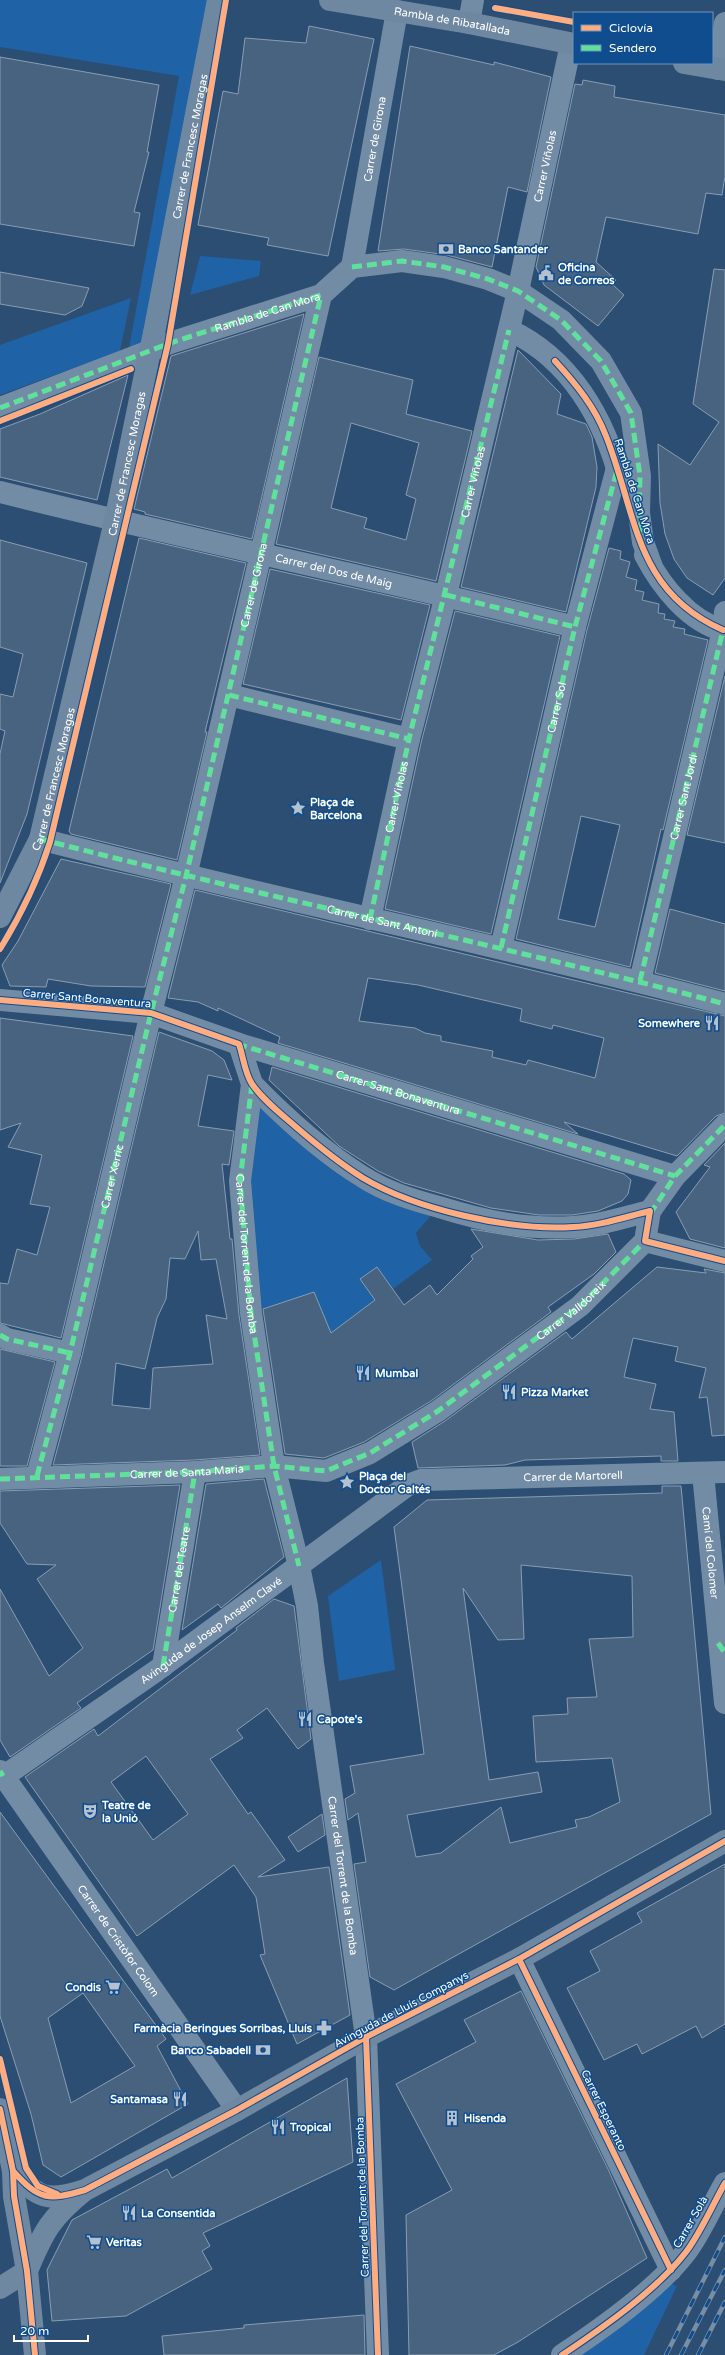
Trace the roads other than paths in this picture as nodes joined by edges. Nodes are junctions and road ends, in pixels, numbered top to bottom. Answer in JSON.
{"nodes":[{"id":1,"x":218,"y":0,"type":"edge"},
{"id":2,"x":330,"y":0,"type":"edge"},
{"id":3,"x":473,"y":0,"type":"edge"},
{"id":4,"x":397,"y":11,"type":"junction"},
{"id":5,"x":469,"y":23,"type":"junction"},
{"id":6,"x":725,"y":24,"type":"edge"},
{"id":7,"x":572,"y":44,"type":"edge"},
{"id":8,"x":690,"y":64,"type":"edge"},
{"id":9,"x":722,"y":69,"type":"edge"},
{"id":10,"x":352,"y":266,"type":"junction"},
{"id":11,"x":518,"y":291,"type":"junction"},
{"id":12,"x":321,"y":295,"type":"junction"},
{"id":13,"x":509,"y":330,"type":"junction"},
{"id":14,"x":0,"y":408,"type":"edge"},
{"id":15,"x":617,"y":468,"type":"junction"},
{"id":16,"x":0,"y":492,"type":"edge"},
{"id":17,"x":116,"y":521,"type":"junction"},
{"id":18,"x":261,"y":553,"type":"junction"},
{"id":19,"x":652,"y":567,"type":"junction"},
{"id":20,"x":446,"y":595,"type":"junction"},
{"id":21,"x":724,"y":624,"type":"edge"},
{"id":22,"x":575,"y":627,"type":"junction"},
{"id":23,"x":229,"y":695,"type":"junction"},
{"id":24,"x":409,"y":739,"type":"junction"},
{"id":25,"x":40,"y":839,"type":"junction"},
{"id":26,"x":186,"y":876,"type":"junction"},
{"id":27,"x":0,"y":917,"type":"edge"},
{"id":28,"x":370,"y":919,"type":"junction"},
{"id":29,"x":501,"y":948,"type":"junction"},
{"id":30,"x":640,"y":982,"type":"junction"},
{"id":31,"x":0,"y":1000,"type":"edge"},
{"id":32,"x":725,"y":1004,"type":"edge"},
{"id":33,"x":151,"y":1013,"type":"junction"},
{"id":34,"x":238,"y":1044,"type":"junction"},
{"id":35,"x":252,"y":1084,"type":"junction"},
{"id":36,"x":725,"y":1125,"type":"edge"},
{"id":37,"x":675,"y":1176,"type":"junction"},
{"id":38,"x":650,"y":1211,"type":"junction"},
{"id":39,"x":645,"y":1241,"type":"junction"},
{"id":40,"x":725,"y":1260,"type":"edge"},
{"id":41,"x":0,"y":1335,"type":"edge"},
{"id":42,"x":70,"y":1353,"type":"junction"},
{"id":43,"x":370,"y":1453,"type":"joint"},
{"id":44,"x":274,"y":1466,"type":"junction"},
{"id":45,"x":195,"y":1472,"type":"junction"},
{"id":46,"x":725,"y":1472,"type":"edge"},
{"id":47,"x":703,"y":1473,"type":"junction"},
{"id":48,"x":37,"y":1476,"type":"junction"},
{"id":49,"x":0,"y":1478,"type":"edge"},
{"id":50,"x":421,"y":1480,"type":"joint"},
{"id":51,"x":299,"y":1566,"type":"junction"},
{"id":52,"x":721,"y":1648,"type":"edge"},
{"id":53,"x":163,"y":1666,"type":"junction"},
{"id":54,"x":725,"y":1703,"type":"edge"},
{"id":55,"x":1,"y":1776,"type":"edge"},
{"id":56,"x":725,"y":1842,"type":"edge"},
{"id":57,"x":519,"y":1959,"type":"junction"},
{"id":58,"x":366,"y":2037,"type":"junction"},
{"id":59,"x":0,"y":2109,"type":"edge"},
{"id":60,"x":237,"y":2110,"type":"junction"},
{"id":61,"x":7,"y":2183,"type":"edge"},
{"id":62,"x":725,"y":2183,"type":"edge"},
{"id":63,"x":85,"y":2190,"type":"junction"},
{"id":64,"x":671,"y":2270,"type":"junction"},
{"id":65,"x":27,"y":2271,"type":"junction"},
{"id":66,"x":0,"y":2288,"type":"edge"},
{"id":67,"x":35,"y":2355,"type":"edge"},
{"id":68,"x":378,"y":2355,"type":"edge"},
{"id":69,"x":562,"y":2355,"type":"edge"}],
"edges":[{"from":1,"to":17,"type":"street","name":"Carrer de Francesc Moragas","bridge":true},
{"from":2,"to":4,"type":"street","name":"Rambla de Ribatallada"},
{"from":3,"to":5,"type":"street"},
{"from":4,"to":5,"type":"street","name":"Rambla de Ribatallada"},
{"from":4,"to":10,"type":"street","name":"Carrer de Girona"},
{"from":5,"to":7,"type":"street","name":"Rambla de Ribatallada"},
{"from":6,"to":9,"type":"street"},
{"from":7,"to":11,"type":"street","name":"Carrer Viñolas"},
{"from":8,"to":9,"type":"street"},
{"from":10,"to":11,"type":"street","name":"Rambla de Can Mora"},
{"from":10,"to":12,"type":"street","name":"Rambla de Can Mora"},
{"from":11,"to":13,"type":"street","name":"Carrer Viñolas"},
{"from":11,"to":19,"type":"street","name":"Rambla de Can Mora"},
{"from":12,"to":14,"type":"street","name":"Rambla de Can Mora"},
{"from":12,"to":18,"type":"street","name":"Carrer de Girona"},
{"from":13,"to":15,"type":"street","name":"Rambla de Can Mora"},
{"from":13,"to":20,"type":"street","name":"Carrer Viñolas"},
{"from":15,"to":19,"type":"street","name":"Rambla de Can Mora"},
{"from":15,"to":22,"type":"street","name":"Carrer Sol"},
{"from":16,"to":17,"type":"street","name":"Carrer del Dos de Maig"},
{"from":17,"to":18,"type":"street","name":"Carrer del Dos de Maig"},
{"from":17,"to":25,"type":"street","name":"Carrer de Francesc Moragas"},
{"from":18,"to":20,"type":"street","name":"Carrer del Dos de Maig"},
{"from":18,"to":23,"type":"street","name":"Carrer de Girona"},
{"from":19,"to":21,"type":"street","name":"Rambla de Can Mora"},
{"from":20,"to":22,"type":"street","name":"Carrer del Dos de Maig"},
{"from":20,"to":24,"type":"street","name":"Carrer Viñolas"},
{"from":21,"to":30,"type":"street","name":"Carrer Sant Jordi"},
{"from":22,"to":29,"type":"street","name":"Carrer Sol"},
{"from":23,"to":24,"type":"street"},
{"from":23,"to":26,"type":"street","name":"Carrer de Girona"},
{"from":24,"to":28,"type":"street","name":"Carrer Viñolas"},
{"from":25,"to":26,"type":"street","name":"Carrer de Sant Antoni"},
{"from":25,"to":27,"type":"street","name":"Carrer de Francesc Moragas"},
{"from":26,"to":28,"type":"street","name":"Carrer de Sant Antoni"},
{"from":26,"to":33,"type":"street","name":"Carrer Xerric"},
{"from":28,"to":29,"type":"street","name":"Carrer de Sant Antoni"},
{"from":29,"to":30,"type":"street","name":"Carrer de Sant Antoni"},
{"from":30,"to":32,"type":"street","name":"Carrer de Sant Antoni"},
{"from":31,"to":33,"type":"street","name":"Carrer Sant Bonaventura"},
{"from":33,"to":34,"type":"street","name":"Carrer Sant Bonaventura"},
{"from":33,"to":42,"type":"street","name":"Carrer Xerric"},
{"from":34,"to":35,"type":"street","name":"Carrer del Torrent de la Bomba"},
{"from":34,"to":37,"type":"street","name":"Carrer Sant Bonaventura"},
{"from":35,"to":38,"type":"street"},
{"from":35,"to":44,"type":"street","name":"Carrer del Torrent de la Bomba"},
{"from":36,"to":37,"type":"street"},
{"from":37,"to":38,"type":"street"},
{"from":38,"to":39,"type":"street"},
{"from":39,"to":40,"type":"street"},
{"from":39,"to":43,"type":"street","name":"Carrer Valldoreix"},
{"from":41,"to":42,"type":"street"},
{"from":42,"to":48,"type":"street","name":"Carrer Xerric"},
{"from":43,"to":44,"type":"street","name":"Carrer de Santa Maria"},
{"from":44,"to":45,"type":"street","name":"Carrer de Santa Maria"},
{"from":44,"to":51,"type":"street","name":"Carrer del Torrent de la Bomba"},
{"from":45,"to":48,"type":"street","name":"Carrer de Santa Maria"},
{"from":45,"to":53,"type":"street","name":"Carrer del Teatre"},
{"from":46,"to":47,"type":"street","name":"Carrer de Martorell"},
{"from":47,"to":50,"type":"street","name":"Carrer de Martorell"},
{"from":47,"to":52,"type":"street","name":"Camí del Colomer"},
{"from":48,"to":49,"type":"street","name":"Carrer de Santa Maria"},
{"from":50,"to":51,"type":"street","name":"Avinguda de Josep Anselm Clavé"},
{"from":51,"to":53,"type":"street","name":"Avinguda de Josep Anselm Clavé"},
{"from":51,"to":58,"type":"street","name":"Carrer del Torrent de la Bomba"},
{"from":52,"to":54,"type":"street","name":"Camí del Colomer"},
{"from":53,"to":55,"type":"street","name":"Avinguda de Josep Anselm Clavé"},
{"from":55,"to":60,"type":"street","name":"Carrer de Cristòfor Colom"},
{"from":56,"to":57,"type":"street","name":"Avinguda de Lluís Companys"},
{"from":57,"to":58,"type":"street","name":"Avinguda de Lluís Companys"},
{"from":57,"to":64,"type":"street","name":"Carrer Esperanto"},
{"from":58,"to":60,"type":"street","name":"Avinguda de Lluís Companys"},
{"from":58,"to":68,"type":"street","name":"Carrer del Torrent de la Bomba"},
{"from":59,"to":61,"type":"street"},
{"from":60,"to":63,"type":"street","name":"Avinguda de Lluís Companys"},
{"from":61,"to":63,"type":"street"},
{"from":61,"to":65,"type":"street"},
{"from":62,"to":64,"type":"street","name":"Carrer Solà"},
{"from":63,"to":65,"type":"street","name":"Avinguda de Lluís Companys"},
{"from":64,"to":69,"type":"street","name":"Carrer Solà"},
{"from":65,"to":66,"type":"street"},
{"from":65,"to":67,"type":"street"}]}
